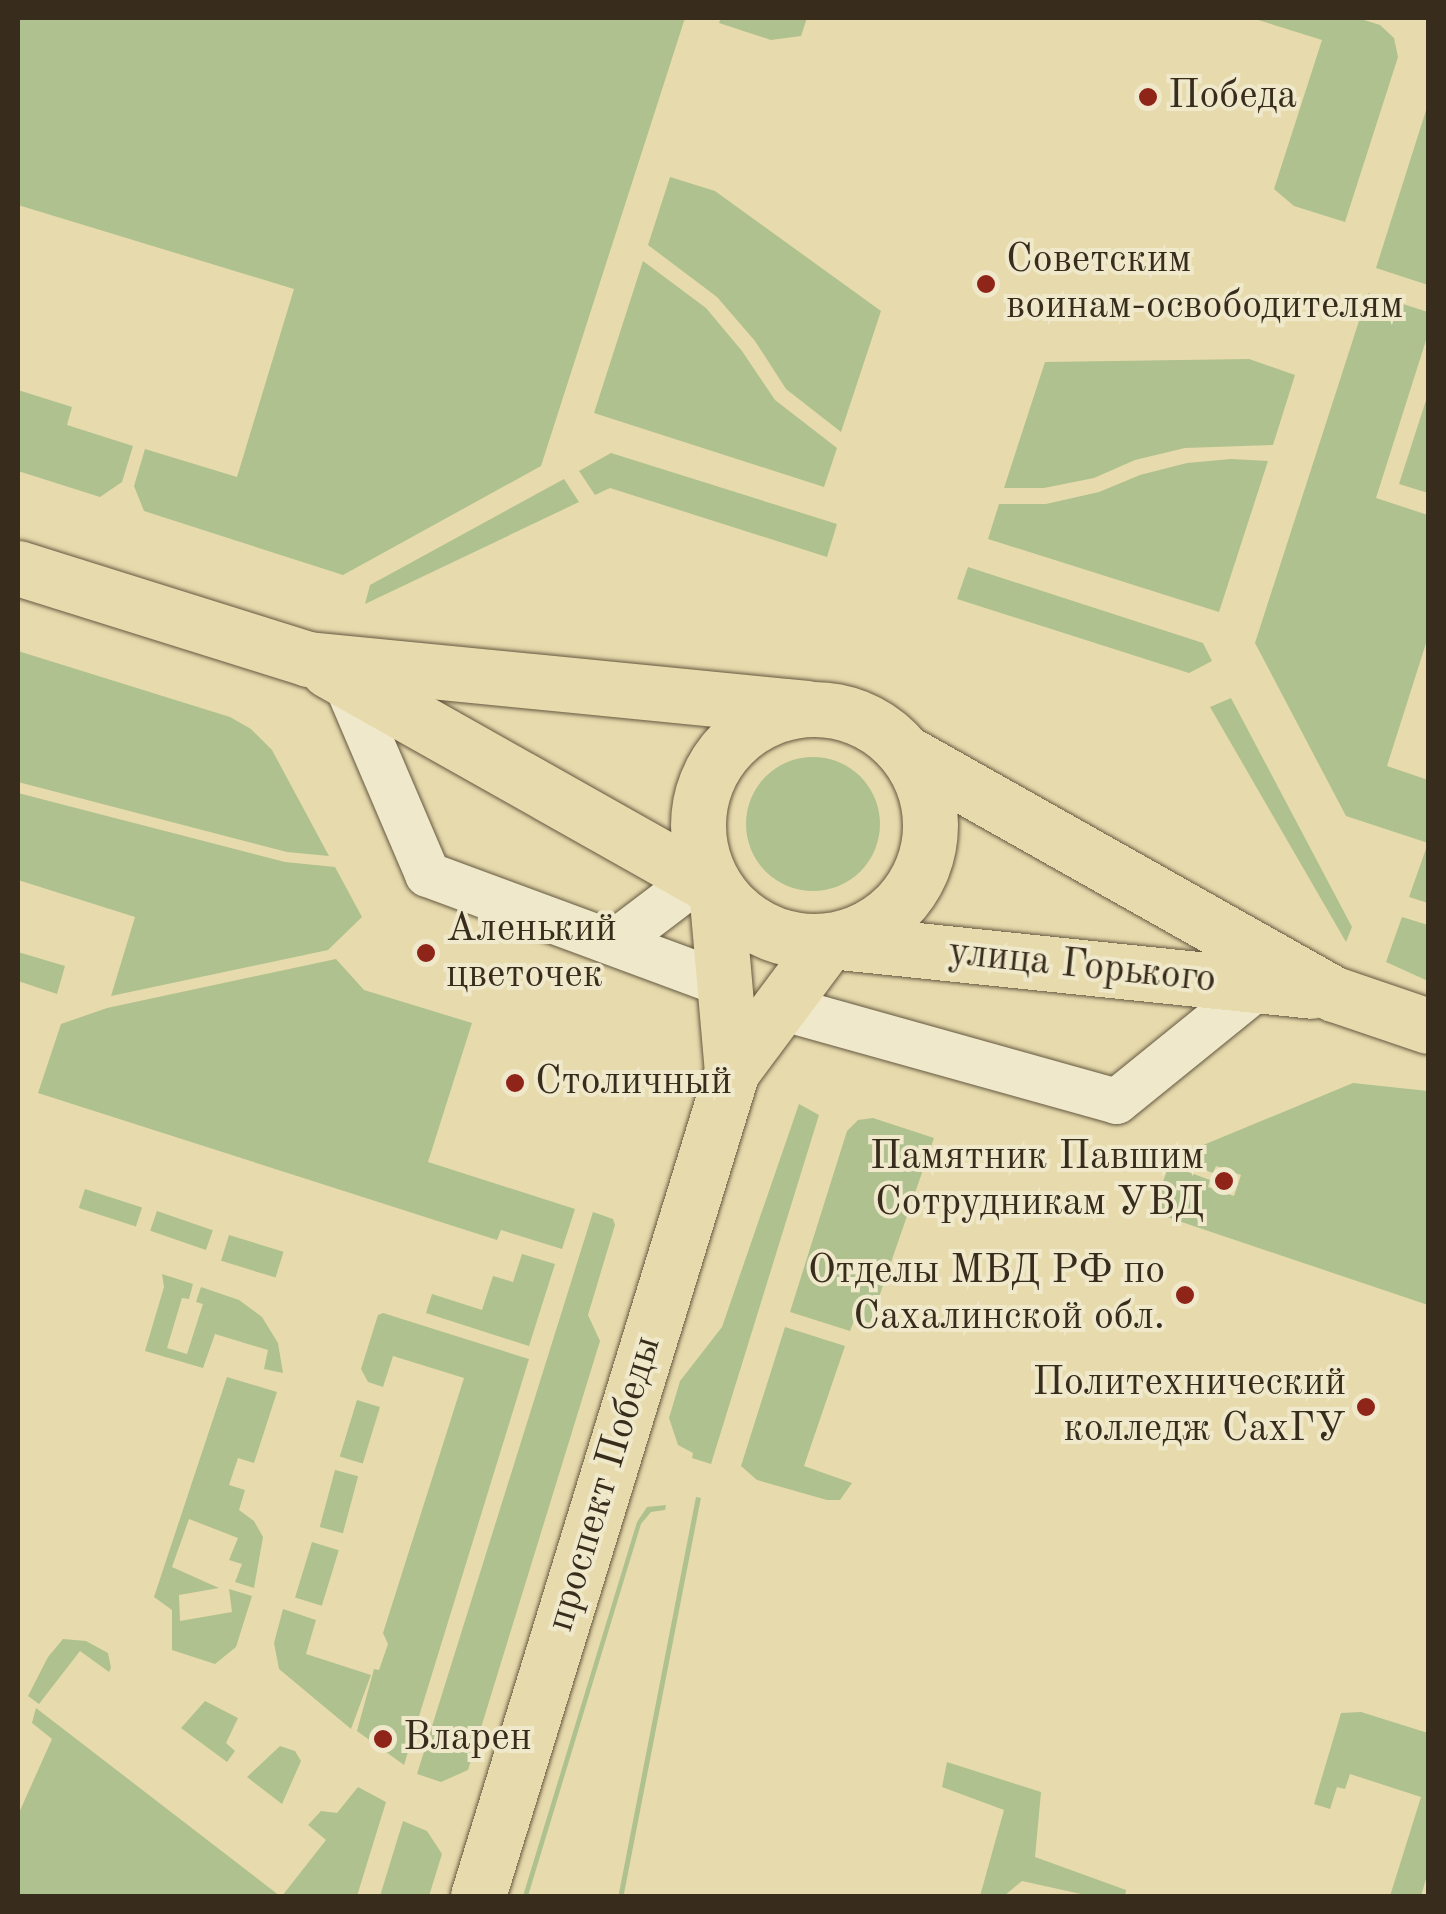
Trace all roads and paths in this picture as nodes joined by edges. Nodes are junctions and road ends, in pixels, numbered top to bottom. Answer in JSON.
{"nodes":[{"id":1,"x":18,"y":568,"type":"edge"},
{"id":2,"x":326,"y":669,"type":"junction"},
{"id":3,"x":807,"y":708,"type":"junction"},
{"id":4,"x":906,"y":753,"type":"junction"},
{"id":5,"x":707,"y":884,"type":"junction"},
{"id":6,"x":830,"y":941,"type":"junction"},
{"id":7,"x":614,"y":942,"type":"junction"},
{"id":8,"x":725,"y":984,"type":"junction"},
{"id":9,"x":1258,"y":986,"type":"junction"},
{"id":10,"x":1334,"y":994,"type":"junction"},
{"id":11,"x":780,"y":1007,"type":"junction"},
{"id":12,"x":1428,"y":1026,"type":"edge"},
{"id":13,"x":732,"y":1071,"type":"junction"},
{"id":14,"x":478,"y":1896,"type":"edge"}],
"edges":[{"from":1,"to":2,"type":"main road"},
{"from":2,"to":3,"type":"main road"},
{"from":2,"to":5,"type":"main road"},
{"from":2,"to":7,"type":"street"},
{"from":3,"to":4,"type":"main road"},
{"from":3,"to":5,"type":"main road"},
{"from":4,"to":6,"type":"main road"},
{"from":4,"to":10,"type":"main road","name":"улица Горького"},
{"from":5,"to":6,"type":"main road"},
{"from":5,"to":7,"type":"street"},
{"from":5,"to":8,"type":"main road","name":"проспект Победы"},
{"from":6,"to":9,"type":"main road","name":"улица Горького"},
{"from":6,"to":11,"type":"main road","name":"проспект Победы"},
{"from":7,"to":8,"type":"street"},
{"from":8,"to":13,"type":"main road","name":"проспект Победы"},
{"from":9,"to":10,"type":"main road","name":"улица Горького"},
{"from":9,"to":11,"type":"street"},
{"from":10,"to":12,"type":"main road","name":"улица Горького"},
{"from":11,"to":13,"type":"main road","name":"проспект Победы"},
{"from":13,"to":14,"type":"main road","name":"проспект Победы"}]}
